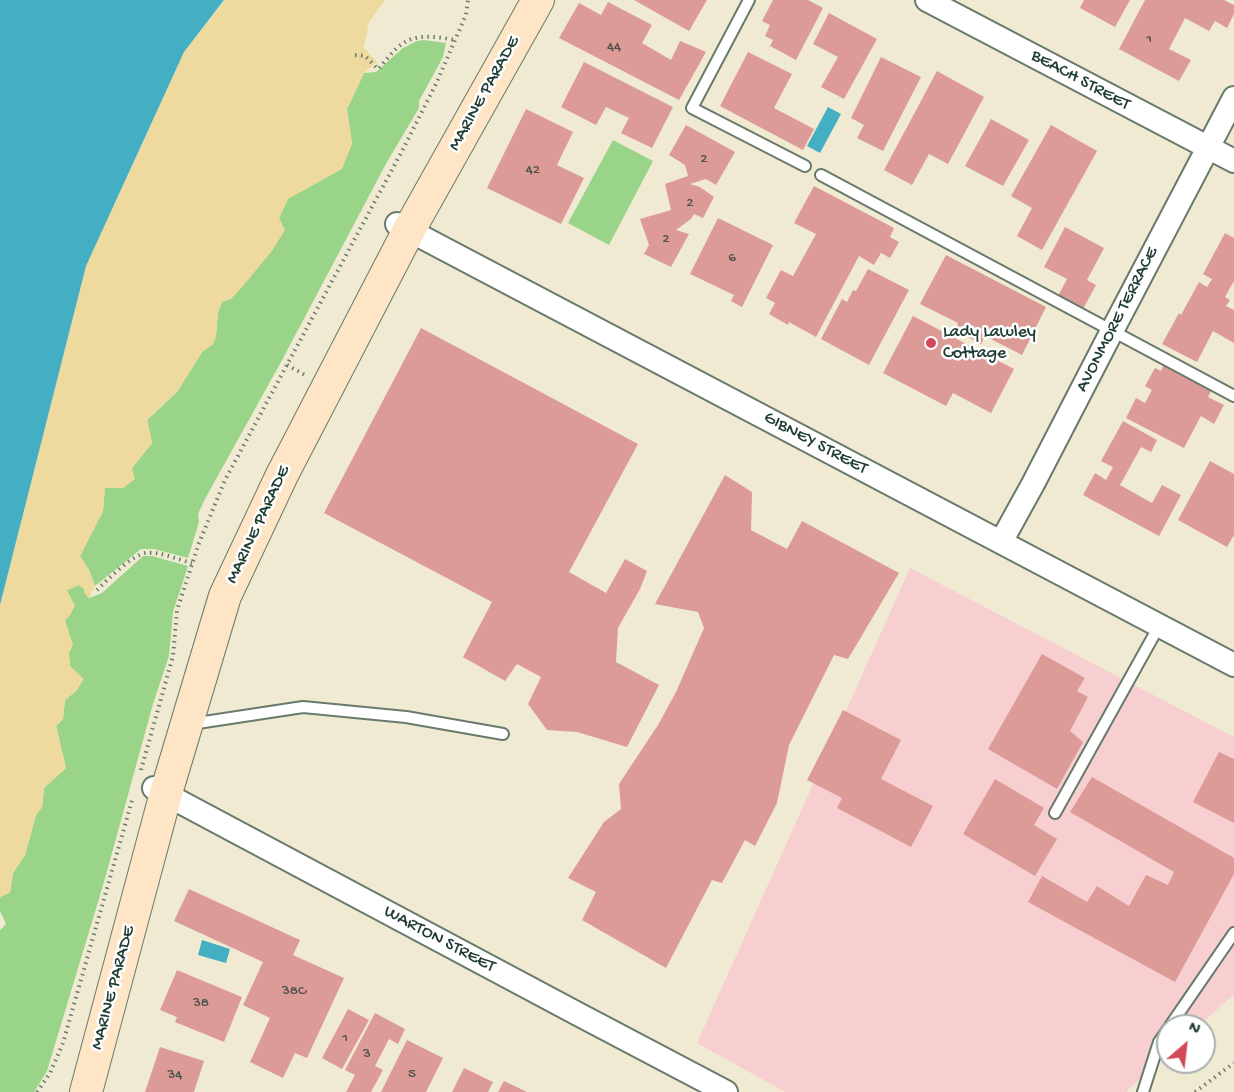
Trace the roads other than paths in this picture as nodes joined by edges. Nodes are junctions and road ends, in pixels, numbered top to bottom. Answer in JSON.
{"nodes":[{"id":1,"x":520,"y":0,"type":"edge"},
{"id":2,"x":538,"y":0,"type":"edge"},
{"id":3,"x":749,"y":0,"type":"edge"},
{"id":4,"x":927,"y":0,"type":"edge"},
{"id":5,"x":1234,"y":98,"type":"edge"},
{"id":6,"x":1207,"y":147,"type":"junction"},
{"id":7,"x":1234,"y":161,"type":"edge"},
{"id":8,"x":805,"y":166,"type":"dead end"},
{"id":9,"x":821,"y":175,"type":"dead end"},
{"id":10,"x":402,"y":227,"type":"junction"},
{"id":11,"x":1112,"y":331,"type":"junction"},
{"id":12,"x":1234,"y":396,"type":"edge"},
{"id":13,"x":1000,"y":542,"type":"junction"},
{"id":14,"x":1159,"y":626,"type":"junction"},
{"id":15,"x":1234,"y":665,"type":"edge"},
{"id":16,"x":179,"y":724,"type":"junction"},
{"id":17,"x":503,"y":734,"type":"dead end"},
{"id":18,"x":160,"y":790,"type":"junction"},
{"id":19,"x":1055,"y":813,"type":"dead end"},
{"id":20,"x":1234,"y":933,"type":"edge"},
{"id":21,"x":1179,"y":1014,"type":"edge"},
{"id":22,"x":1156,"y":1051,"type":"edge"},
{"id":23,"x":70,"y":1092,"type":"edge"},
{"id":24,"x":86,"y":1092,"type":"edge"},
{"id":25,"x":726,"y":1092,"type":"edge"},
{"id":26,"x":1143,"y":1092,"type":"edge"}],
"edges":[{"from":1,"to":10,"type":"main road","name":"MARINE PARADE"},
{"from":2,"to":10,"type":"main road","name":"MARINE PARADE"},
{"from":3,"to":8,"type":"lane"},
{"from":4,"to":6,"type":"street","name":"BEACH STREET"},
{"from":5,"to":6,"type":"street","name":"AVONMORE TERRACE"},
{"from":6,"to":7,"type":"street","name":"BEACH STREET"},
{"from":6,"to":11,"type":"street","name":"AVONMORE TERRACE"},
{"from":9,"to":11,"type":"lane"},
{"from":10,"to":13,"type":"street","name":"GIBNEY STREET"},
{"from":10,"to":16,"type":"main road","name":"MARINE PARADE"},
{"from":11,"to":12,"type":"lane"},
{"from":11,"to":13,"type":"street","name":"AVONMORE TERRACE"},
{"from":13,"to":14,"type":"street","name":"GIBNEY STREET"},
{"from":14,"to":15,"type":"street","name":"GIBNEY STREET"},
{"from":14,"to":19,"type":"lane"},
{"from":16,"to":17,"type":"lane"},
{"from":16,"to":18,"type":"main road","name":"MARINE PARADE"},
{"from":18,"to":23,"type":"main road","name":"MARINE PARADE"},
{"from":18,"to":24,"type":"main road","name":"MARINE PARADE"},
{"from":18,"to":25,"type":"street","name":"WARTON STREET"},
{"from":20,"to":21,"type":"lane"},
{"from":22,"to":26,"type":"lane"}]}
